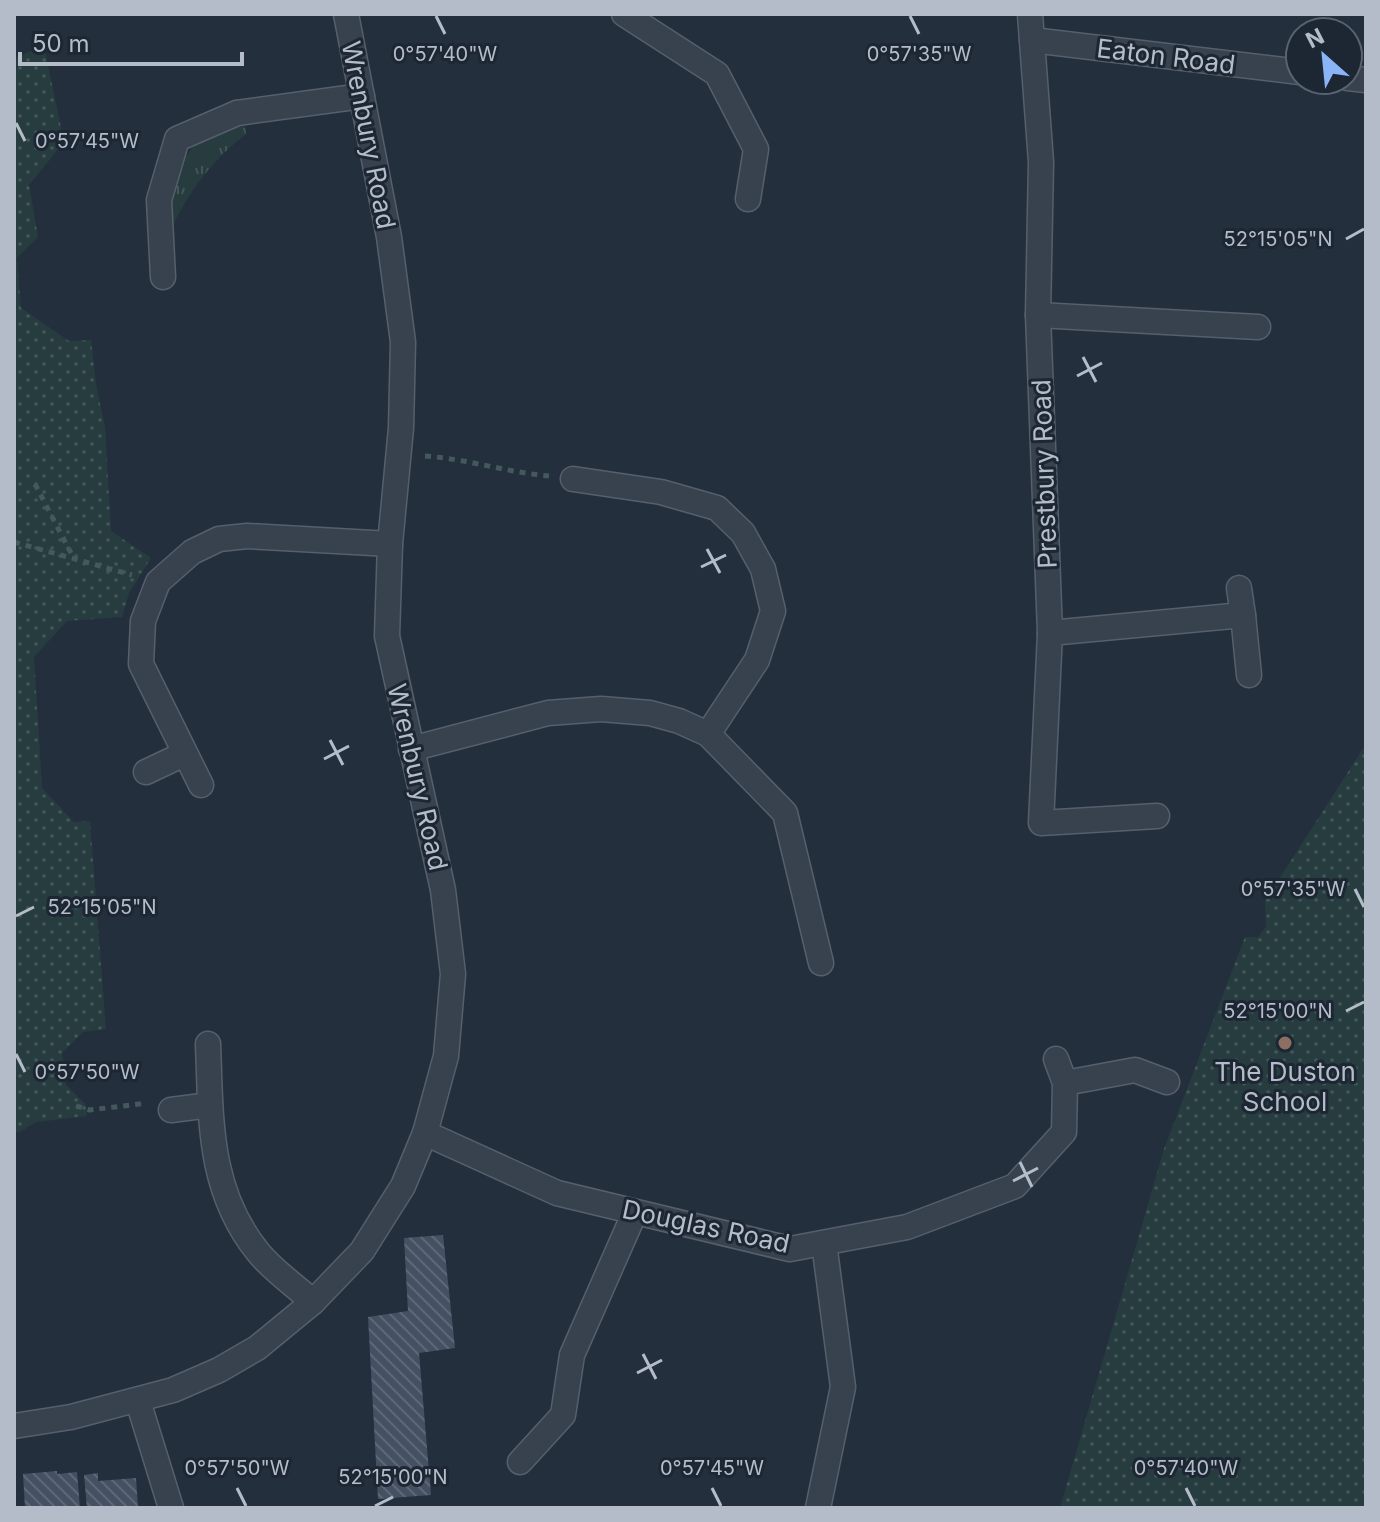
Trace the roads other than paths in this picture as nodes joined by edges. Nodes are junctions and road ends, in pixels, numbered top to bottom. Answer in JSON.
{"nodes":[{"id":1,"x":346,"y":14,"type":"edge"},
{"id":2,"x":624,"y":14,"type":"edge"},
{"id":3,"x":1030,"y":14,"type":"edge"},
{"id":4,"x":1032,"y":40,"type":"junction"},
{"id":5,"x":1284,"y":70,"type":"edge"},
{"id":6,"x":362,"y":96,"type":"junction"},
{"id":7,"x":748,"y":199,"type":"dead end"},
{"id":8,"x":163,"y":277,"type":"dead end"},
{"id":9,"x":1038,"y":315,"type":"junction"},
{"id":10,"x":1258,"y":327,"type":"dead end"},
{"id":11,"x":573,"y":479,"type":"road end"},
{"id":12,"x":390,"y":544,"type":"junction"},
{"id":13,"x":1239,"y":588,"type":"dead end"},
{"id":14,"x":1243,"y":615,"type":"junction"},
{"id":15,"x":1050,"y":633,"type":"junction"},
{"id":16,"x":1249,"y":675,"type":"dead end"},
{"id":17,"x":708,"y":734,"type":"junction"},
{"id":18,"x":411,"y":749,"type":"junction"},
{"id":19,"x":184,"y":754,"type":"junction"},
{"id":20,"x":146,"y":772,"type":"dead end"},
{"id":21,"x":201,"y":785,"type":"dead end"},
{"id":22,"x":1157,"y":816,"type":"dead end"},
{"id":23,"x":821,"y":963,"type":"dead end"},
{"id":24,"x":208,"y":1044,"type":"dead end"},
{"id":25,"x":1056,"y":1059,"type":"dead end"},
{"id":26,"x":1167,"y":1082,"type":"dead end"},
{"id":27,"x":1065,"y":1083,"type":"junction"},
{"id":28,"x":210,"y":1105,"type":"junction"},
{"id":29,"x":171,"y":1110,"type":"road end"},
{"id":30,"x":425,"y":1133,"type":"junction"},
{"id":31,"x":635,"y":1212,"type":"junction"},
{"id":32,"x":824,"y":1243,"type":"junction"},
{"id":33,"x":313,"y":1302,"type":"junction"},
{"id":34,"x":138,"y":1401,"type":"junction"},
{"id":35,"x":14,"y":1426,"type":"edge"},
{"id":36,"x":520,"y":1462,"type":"dead end"},
{"id":37,"x":171,"y":1508,"type":"edge"},
{"id":38,"x":818,"y":1508,"type":"edge"}],
"edges":[{"from":1,"to":6,"type":"street","name":"Wrenbury Road"},
{"from":2,"to":7,"type":"street"},
{"from":3,"to":4,"type":"street","name":"Prestbury Road"},
{"from":4,"to":5,"type":"street","name":"Eaton Road"},
{"from":4,"to":9,"type":"street","name":"Prestbury Road"},
{"from":6,"to":8,"type":"street"},
{"from":6,"to":12,"type":"street","name":"Wrenbury Road"},
{"from":9,"to":10,"type":"street"},
{"from":9,"to":15,"type":"street","name":"Prestbury Road"},
{"from":11,"to":17,"type":"street"},
{"from":12,"to":18,"type":"street","name":"Wrenbury Road"},
{"from":12,"to":19,"type":"street"},
{"from":13,"to":14,"type":"street"},
{"from":14,"to":15,"type":"street"},
{"from":14,"to":16,"type":"street"},
{"from":15,"to":22,"type":"street","name":"Prestbury Road"},
{"from":17,"to":18,"type":"street"},
{"from":17,"to":23,"type":"street"},
{"from":18,"to":30,"type":"street","name":"Wrenbury Road"},
{"from":19,"to":20,"type":"street"},
{"from":19,"to":21,"type":"street"},
{"from":24,"to":28,"type":"street"},
{"from":25,"to":27,"type":"street","name":"Douglas Road"},
{"from":26,"to":27,"type":"street"},
{"from":27,"to":32,"type":"street","name":"Douglas Road"},
{"from":28,"to":29,"type":"street"},
{"from":28,"to":33,"type":"street"},
{"from":30,"to":31,"type":"street","name":"Douglas Road"},
{"from":30,"to":33,"type":"street","name":"Wrenbury Road"},
{"from":31,"to":32,"type":"street","name":"Douglas Road"},
{"from":31,"to":36,"type":"street"},
{"from":32,"to":38,"type":"street"},
{"from":33,"to":34,"type":"street","name":"Wrenbury Road"},
{"from":34,"to":35,"type":"street","name":"Wrenbury Road"},
{"from":34,"to":37,"type":"street"}]}
